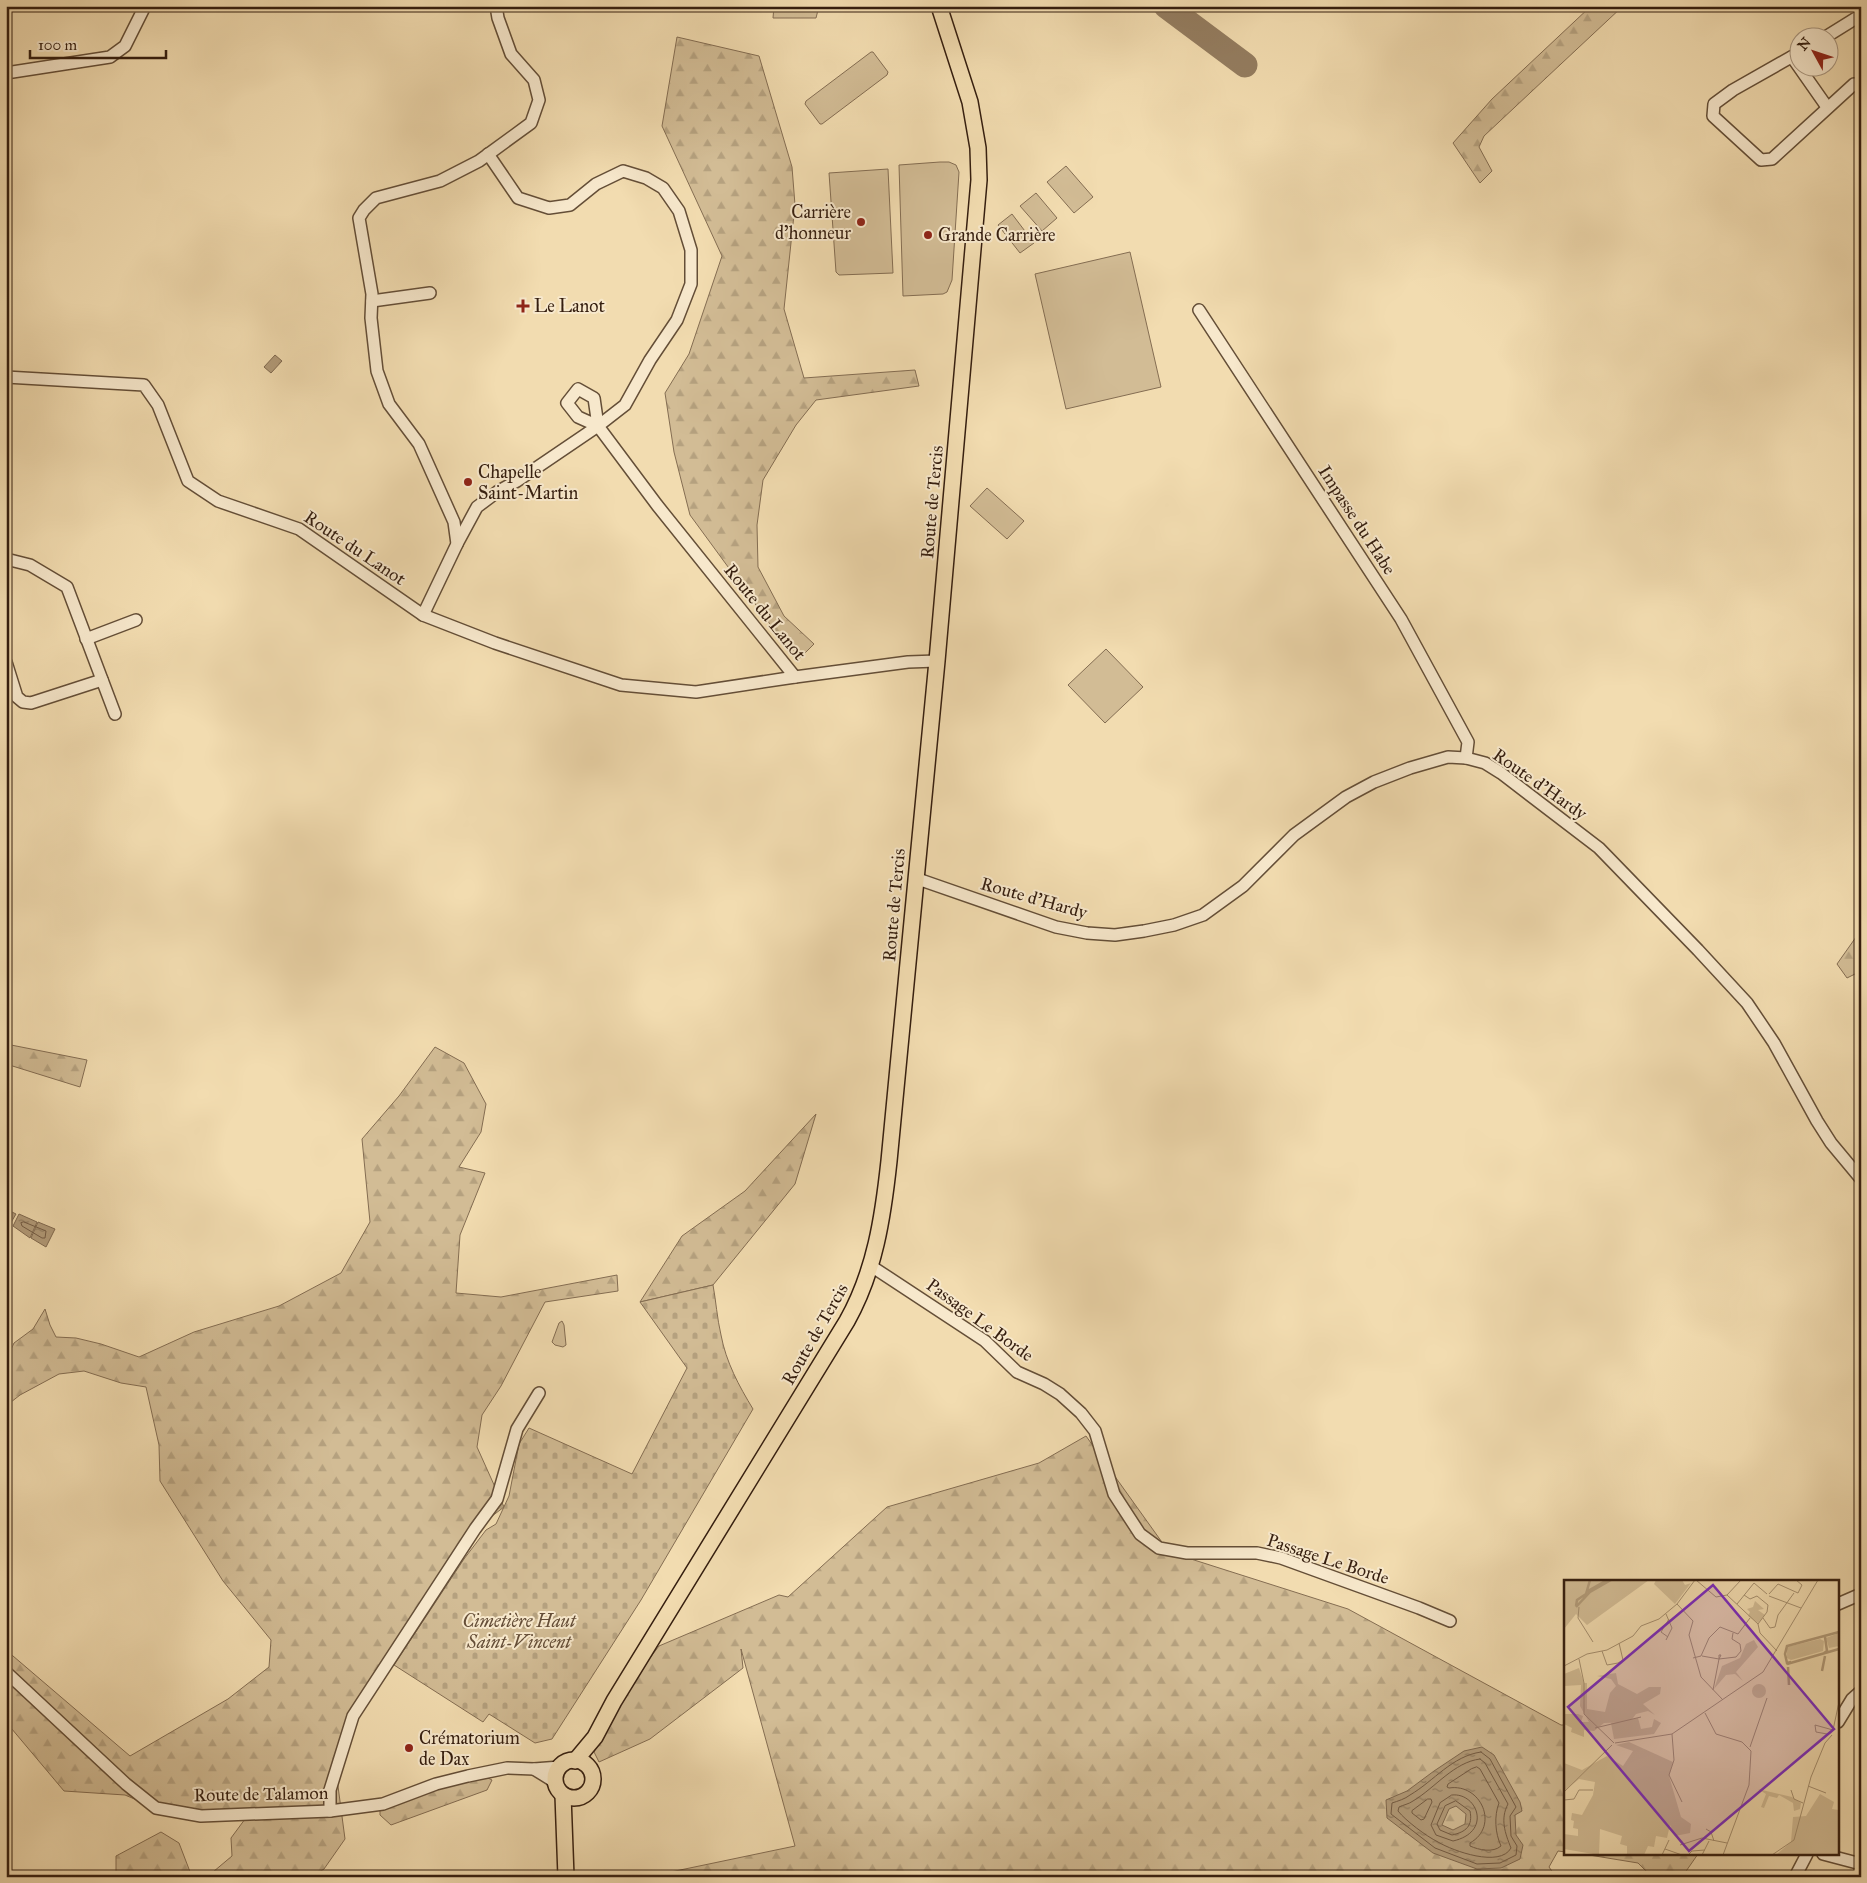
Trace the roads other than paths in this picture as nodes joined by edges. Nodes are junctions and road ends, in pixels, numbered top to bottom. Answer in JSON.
{"nodes":[{"id":1,"x":145,"y":6,"type":"edge"},
{"id":2,"x":496,"y":6,"type":"edge"},
{"id":3,"x":939,"y":6,"type":"edge"},
{"id":4,"x":1861,"y":15,"type":"edge"},
{"id":5,"x":1840,"y":28,"type":"edge"},
{"id":6,"x":1790,"y":58,"type":"edge"},
{"id":7,"x":6,"y":73,"type":"edge"},
{"id":8,"x":1810,"y":78,"type":"edge"},
{"id":9,"x":1854,"y":84,"type":"dead end"},
{"id":10,"x":1828,"y":107,"type":"junction"},
{"id":11,"x":488,"y":154,"type":"junction"},
{"id":12,"x":430,"y":293,"type":"dead end"},
{"id":13,"x":372,"y":300,"type":"junction"},
{"id":14,"x":1199,"y":310,"type":"dead end"},
{"id":15,"x":6,"y":377,"type":"edge"},
{"id":16,"x":598,"y":426,"type":"junction"},
{"id":17,"x":457,"y":544,"type":"junction"},
{"id":18,"x":6,"y":559,"type":"edge"},
{"id":19,"x":423,"y":615,"type":"junction"},
{"id":20,"x":136,"y":620,"type":"dead end"},
{"id":21,"x":86,"y":639,"type":"junction"},
{"id":22,"x":937,"y":661,"type":"junction"},
{"id":23,"x":6,"y":662,"type":"edge"},
{"id":24,"x":795,"y":677,"type":"junction"},
{"id":25,"x":102,"y":680,"type":"junction"},
{"id":26,"x":115,"y":714,"type":"dead end"},
{"id":27,"x":1466,"y":758,"type":"junction"},
{"id":28,"x":915,"y":878,"type":"junction"},
{"id":29,"x":1861,"y":1179,"type":"edge"},
{"id":30,"x":871,"y":1266,"type":"junction"},
{"id":31,"x":539,"y":1393,"type":"dead end"},
{"id":32,"x":1861,"y":1594,"type":"edge"},
{"id":33,"x":1840,"y":1603,"type":"edge"},
{"id":34,"x":1450,"y":1621,"type":"dead end"},
{"id":35,"x":6,"y":1672,"type":"edge"},
{"id":36,"x":1861,"y":1691,"type":"edge"},
{"id":37,"x":1840,"y":1719,"type":"edge"},
{"id":38,"x":581,"y":1764,"type":"junction"},
{"id":39,"x":560,"y":1767,"type":"junction"},
{"id":40,"x":534,"y":1770,"type":"junction"},
{"id":41,"x":555,"y":1782,"type":"junction"},
{"id":42,"x":571,"y":1796,"type":"junction"},
{"id":43,"x":330,"y":1811,"type":"junction"},
{"id":44,"x":1806,"y":1856,"type":"edge"},
{"id":45,"x":1831,"y":1856,"type":"edge"},
{"id":46,"x":1861,"y":1864,"type":"edge"},
{"id":47,"x":566,"y":1877,"type":"edge"},
{"id":48,"x":1795,"y":1877,"type":"edge"}],
"edges":[{"from":1,"to":7,"type":"street"},
{"from":2,"to":11,"type":"street"},
{"from":3,"to":22,"type":"main road","name":"Route de Tercis"},
{"from":4,"to":5,"type":"street"},
{"from":6,"to":10,"type":"street"},
{"from":8,"to":10,"type":"street"},
{"from":9,"to":10,"type":"street"},
{"from":11,"to":13,"type":"street"},
{"from":11,"to":16,"type":"street"},
{"from":12,"to":13,"type":"street"},
{"from":13,"to":17,"type":"street"},
{"from":14,"to":27,"type":"street","name":"Impasse du Habe"},
{"from":15,"to":19,"type":"street","name":"Route du Lanot"},
{"from":16,"to":17,"type":"street"},
{"from":16,"to":24,"type":"street","name":"Route du Lanot"},
{"from":17,"to":19,"type":"street"},
{"from":18,"to":21,"type":"street"},
{"from":19,"to":24,"type":"street","name":"Route du Lanot"},
{"from":20,"to":21,"type":"street"},
{"from":21,"to":25,"type":"street"},
{"from":22,"to":24,"type":"street","name":"Route du Lanot"},
{"from":22,"to":28,"type":"main road","name":"Route de Tercis"},
{"from":23,"to":25,"type":"street"},
{"from":25,"to":26,"type":"street"},
{"from":27,"to":28,"type":"street","name":"Route d'Hardy"},
{"from":27,"to":29,"type":"street","name":"Route d'Hardy"},
{"from":28,"to":30,"type":"main road","name":"Route de Tercis"},
{"from":30,"to":34,"type":"street","name":"Passage Le Borde"},
{"from":30,"to":38,"type":"main road","name":"Route de Tercis"},
{"from":31,"to":43,"type":"street"},
{"from":32,"to":33,"type":"street"},
{"from":35,"to":43,"type":"street","name":"Route de Talamon"},
{"from":36,"to":37,"type":"street"},
{"from":38,"to":39,"type":"main road"},
{"from":38,"to":42,"type":"main road"},
{"from":39,"to":40,"type":"street","name":"Route de Talamon"},
{"from":39,"to":41,"type":"main road"},
{"from":40,"to":41,"type":"street","name":"Route de Talamon"},
{"from":40,"to":43,"type":"street","name":"Route de Talamon"},
{"from":41,"to":42,"type":"main road"},
{"from":42,"to":47,"type":"main road"},
{"from":44,"to":48,"type":"street"},
{"from":45,"to":46,"type":"street"}]}
